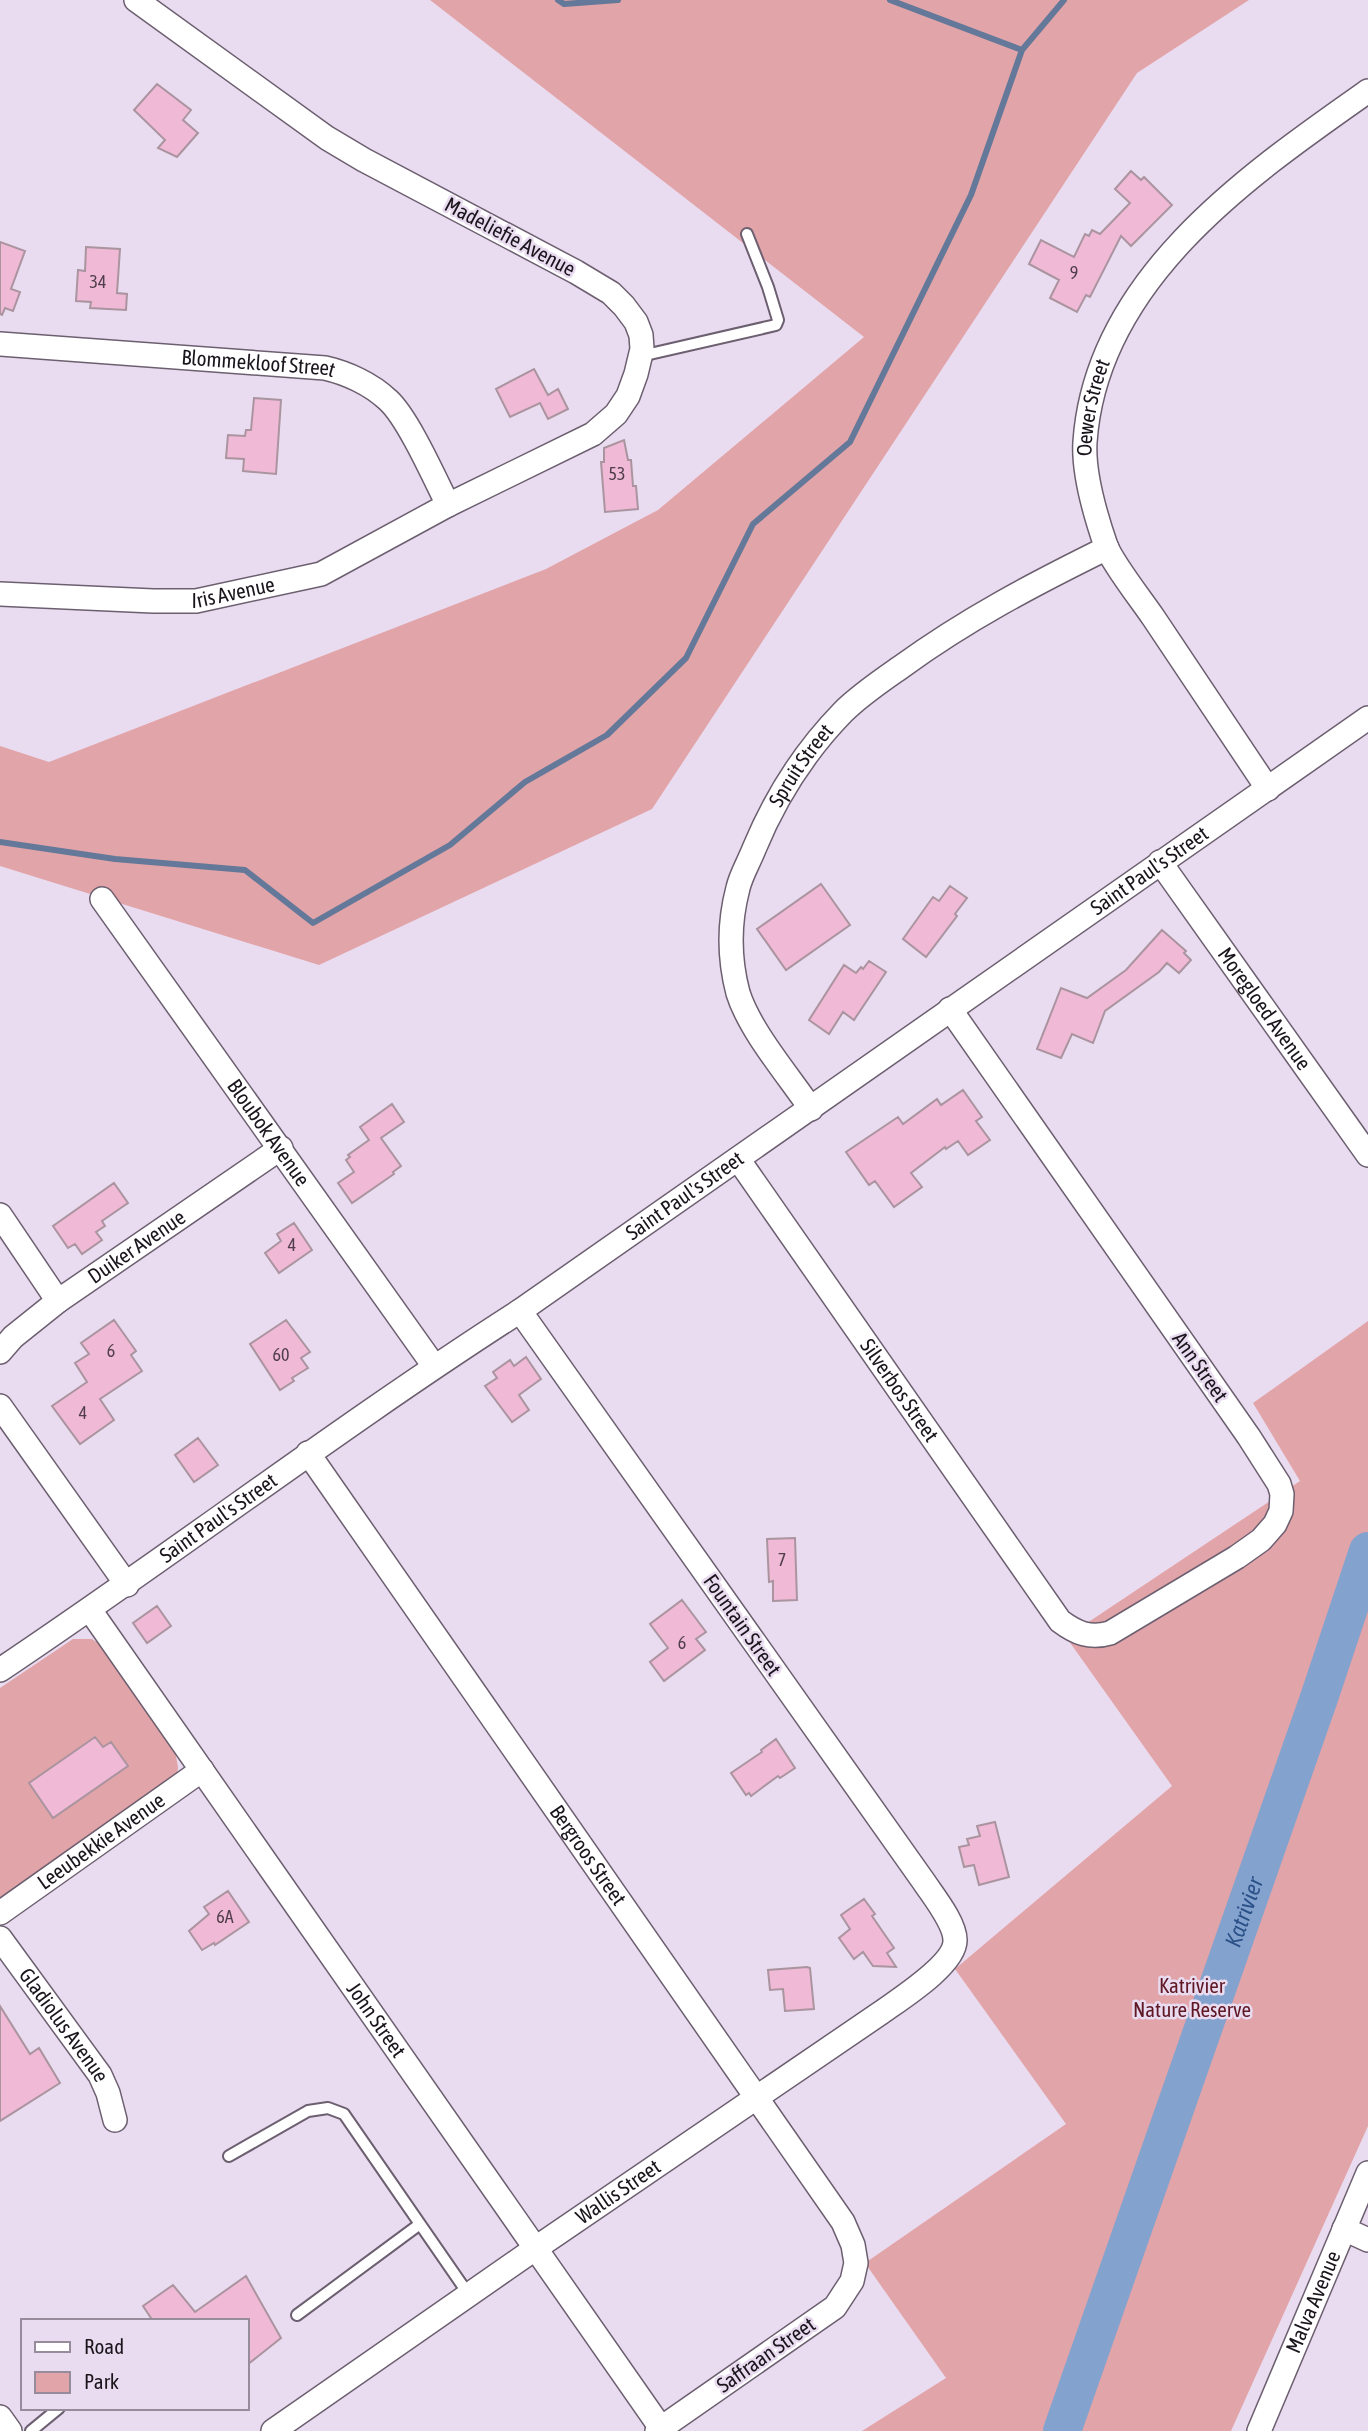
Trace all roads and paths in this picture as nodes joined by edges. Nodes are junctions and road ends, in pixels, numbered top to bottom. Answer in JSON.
{"nodes":[{"id":1,"x":136,"y":0,"type":"edge"},
{"id":2,"x":1368,"y":91,"type":"edge"},
{"id":3,"x":747,"y":234,"type":"dead end"},
{"id":4,"x":0,"y":344,"type":"edge"},
{"id":5,"x":640,"y":356,"type":"junction"},
{"id":6,"x":448,"y":505,"type":"junction"},
{"id":7,"x":1107,"y":548,"type":"junction"},
{"id":8,"x":0,"y":594,"type":"edge"},
{"id":9,"x":1368,"y":718,"type":"edge"},
{"id":10,"x":1268,"y":789,"type":"junction"},
{"id":11,"x":1160,"y":862,"type":"junction"},
{"id":12,"x":102,"y":899,"type":"dead end"},
{"id":13,"x":950,"y":1009,"type":"junction"},
{"id":14,"x":811,"y":1109,"type":"junction"},
{"id":15,"x":281,"y":1147,"type":"junction"},
{"id":16,"x":1368,"y":1155,"type":"edge"},
{"id":17,"x":738,"y":1159,"type":"junction"},
{"id":18,"x":0,"y":1215,"type":"edge"},
{"id":19,"x":58,"y":1301,"type":"junction"},
{"id":20,"x":520,"y":1311,"type":"junction"},
{"id":21,"x":0,"y":1352,"type":"edge"},
{"id":22,"x":434,"y":1366,"type":"junction"},
{"id":23,"x":0,"y":1406,"type":"edge"},
{"id":24,"x":308,"y":1453,"type":"junction"},
{"id":25,"x":127,"y":1585,"type":"junction"},
{"id":26,"x":90,"y":1610,"type":"junction"},
{"id":27,"x":1060,"y":1621,"type":"joint"},
{"id":28,"x":0,"y":1670,"type":"edge"},
{"id":29,"x":202,"y":1770,"type":"junction"},
{"id":30,"x":0,"y":1913,"type":"edge"},
{"id":31,"x":0,"y":1938,"type":"edge"},
{"id":32,"x":956,"y":1944,"type":"joint"},
{"id":33,"x":758,"y":2098,"type":"junction"},
{"id":34,"x":115,"y":2120,"type":"dead end"},
{"id":35,"x":229,"y":2156,"type":"dead end"},
{"id":36,"x":1368,"y":2173,"type":"edge"},
{"id":37,"x":420,"y":2224,"type":"junction"},
{"id":38,"x":1344,"y":2229,"type":"junction"},
{"id":39,"x":1368,"y":2239,"type":"edge"},
{"id":40,"x":536,"y":2248,"type":"junction"},
{"id":41,"x":856,"y":2263,"type":"joint"},
{"id":42,"x":469,"y":2295,"type":"junction"},
{"id":43,"x":297,"y":2315,"type":"dead end"},
{"id":44,"x":57,"y":2410,"type":"edge"},
{"id":45,"x":0,"y":2417,"type":"edge"},
{"id":46,"x":660,"y":2430,"type":"edge"},
{"id":47,"x":10,"y":2431,"type":"edge"},
{"id":48,"x":31,"y":2431,"type":"edge"},
{"id":49,"x":273,"y":2431,"type":"edge"},
{"id":50,"x":1259,"y":2431,"type":"edge"}],
"edges":[{"from":1,"to":5,"type":"street","name":"Madeliefie Avenue"},
{"from":2,"to":7,"type":"street","name":"Oewer Street"},
{"from":3,"to":5,"type":"lane"},
{"from":4,"to":6,"type":"street","name":"Blommekloof Street"},
{"from":5,"to":6,"type":"street","name":"Madeliefie Avenue"},
{"from":6,"to":8,"type":"street","name":"Iris Avenue"},
{"from":7,"to":10,"type":"street","name":"Oewer Street"},
{"from":7,"to":14,"type":"street","name":"Spruit Street"},
{"from":9,"to":10,"type":"street","name":"Saint Paul's Street"},
{"from":10,"to":11,"type":"street","name":"Saint Paul's Street"},
{"from":11,"to":13,"type":"street","name":"Saint Paul's Street"},
{"from":11,"to":16,"type":"street","name":"Moregloed Avenue"},
{"from":12,"to":15,"type":"street","name":"Bloubok Avenue"},
{"from":13,"to":14,"type":"street","name":"Saint Paul's Street"},
{"from":13,"to":27,"type":"street","name":"Ann Street"},
{"from":14,"to":17,"type":"street","name":"Saint Paul's Street"},
{"from":15,"to":19,"type":"street","name":"Duiker Avenue"},
{"from":15,"to":22,"type":"street","name":"Bloubok Avenue"},
{"from":17,"to":20,"type":"street","name":"Saint Paul's Street"},
{"from":17,"to":27,"type":"street","name":"Silverbos Street"},
{"from":18,"to":19,"type":"street"},
{"from":19,"to":21,"type":"street","name":"Duiker Avenue"},
{"from":20,"to":22,"type":"street","name":"Saint Paul's Street"},
{"from":20,"to":32,"type":"street","name":"Fountain Street"},
{"from":22,"to":24,"type":"street","name":"Saint Paul's Street"},
{"from":23,"to":25,"type":"street"},
{"from":24,"to":25,"type":"street","name":"Saint Paul's Street"},
{"from":24,"to":33,"type":"street","name":"Bergroos Street"},
{"from":25,"to":26,"type":"street","name":"Saint Paul's Street"},
{"from":26,"to":28,"type":"street","name":"Saint Paul's Street"},
{"from":26,"to":29,"type":"street","name":"John Street"},
{"from":29,"to":30,"type":"street","name":"Leeubekkie Avenue"},
{"from":29,"to":40,"type":"street","name":"John Street"},
{"from":31,"to":34,"type":"street","name":"Gladiolus Avenue"},
{"from":32,"to":33,"type":"street","name":"Wallis Street"},
{"from":33,"to":40,"type":"street","name":"Wallis Street"},
{"from":33,"to":41,"type":"street","name":"Bergroos Street"},
{"from":35,"to":37,"type":"lane"},
{"from":36,"to":38,"type":"street","name":"Malva Avenue"},
{"from":37,"to":42,"type":"lane"},
{"from":37,"to":43,"type":"lane"},
{"from":38,"to":39,"type":"street"},
{"from":38,"to":50,"type":"street","name":"Malva Avenue"},
{"from":40,"to":42,"type":"street","name":"Wallis Street"},
{"from":40,"to":46,"type":"street","name":"John Street"},
{"from":41,"to":46,"type":"street","name":"Saffraan Street"},
{"from":42,"to":49,"type":"street","name":"Wallis Street"},
{"from":44,"to":48,"type":"lane"},
{"from":45,"to":47,"type":"street"}]}
